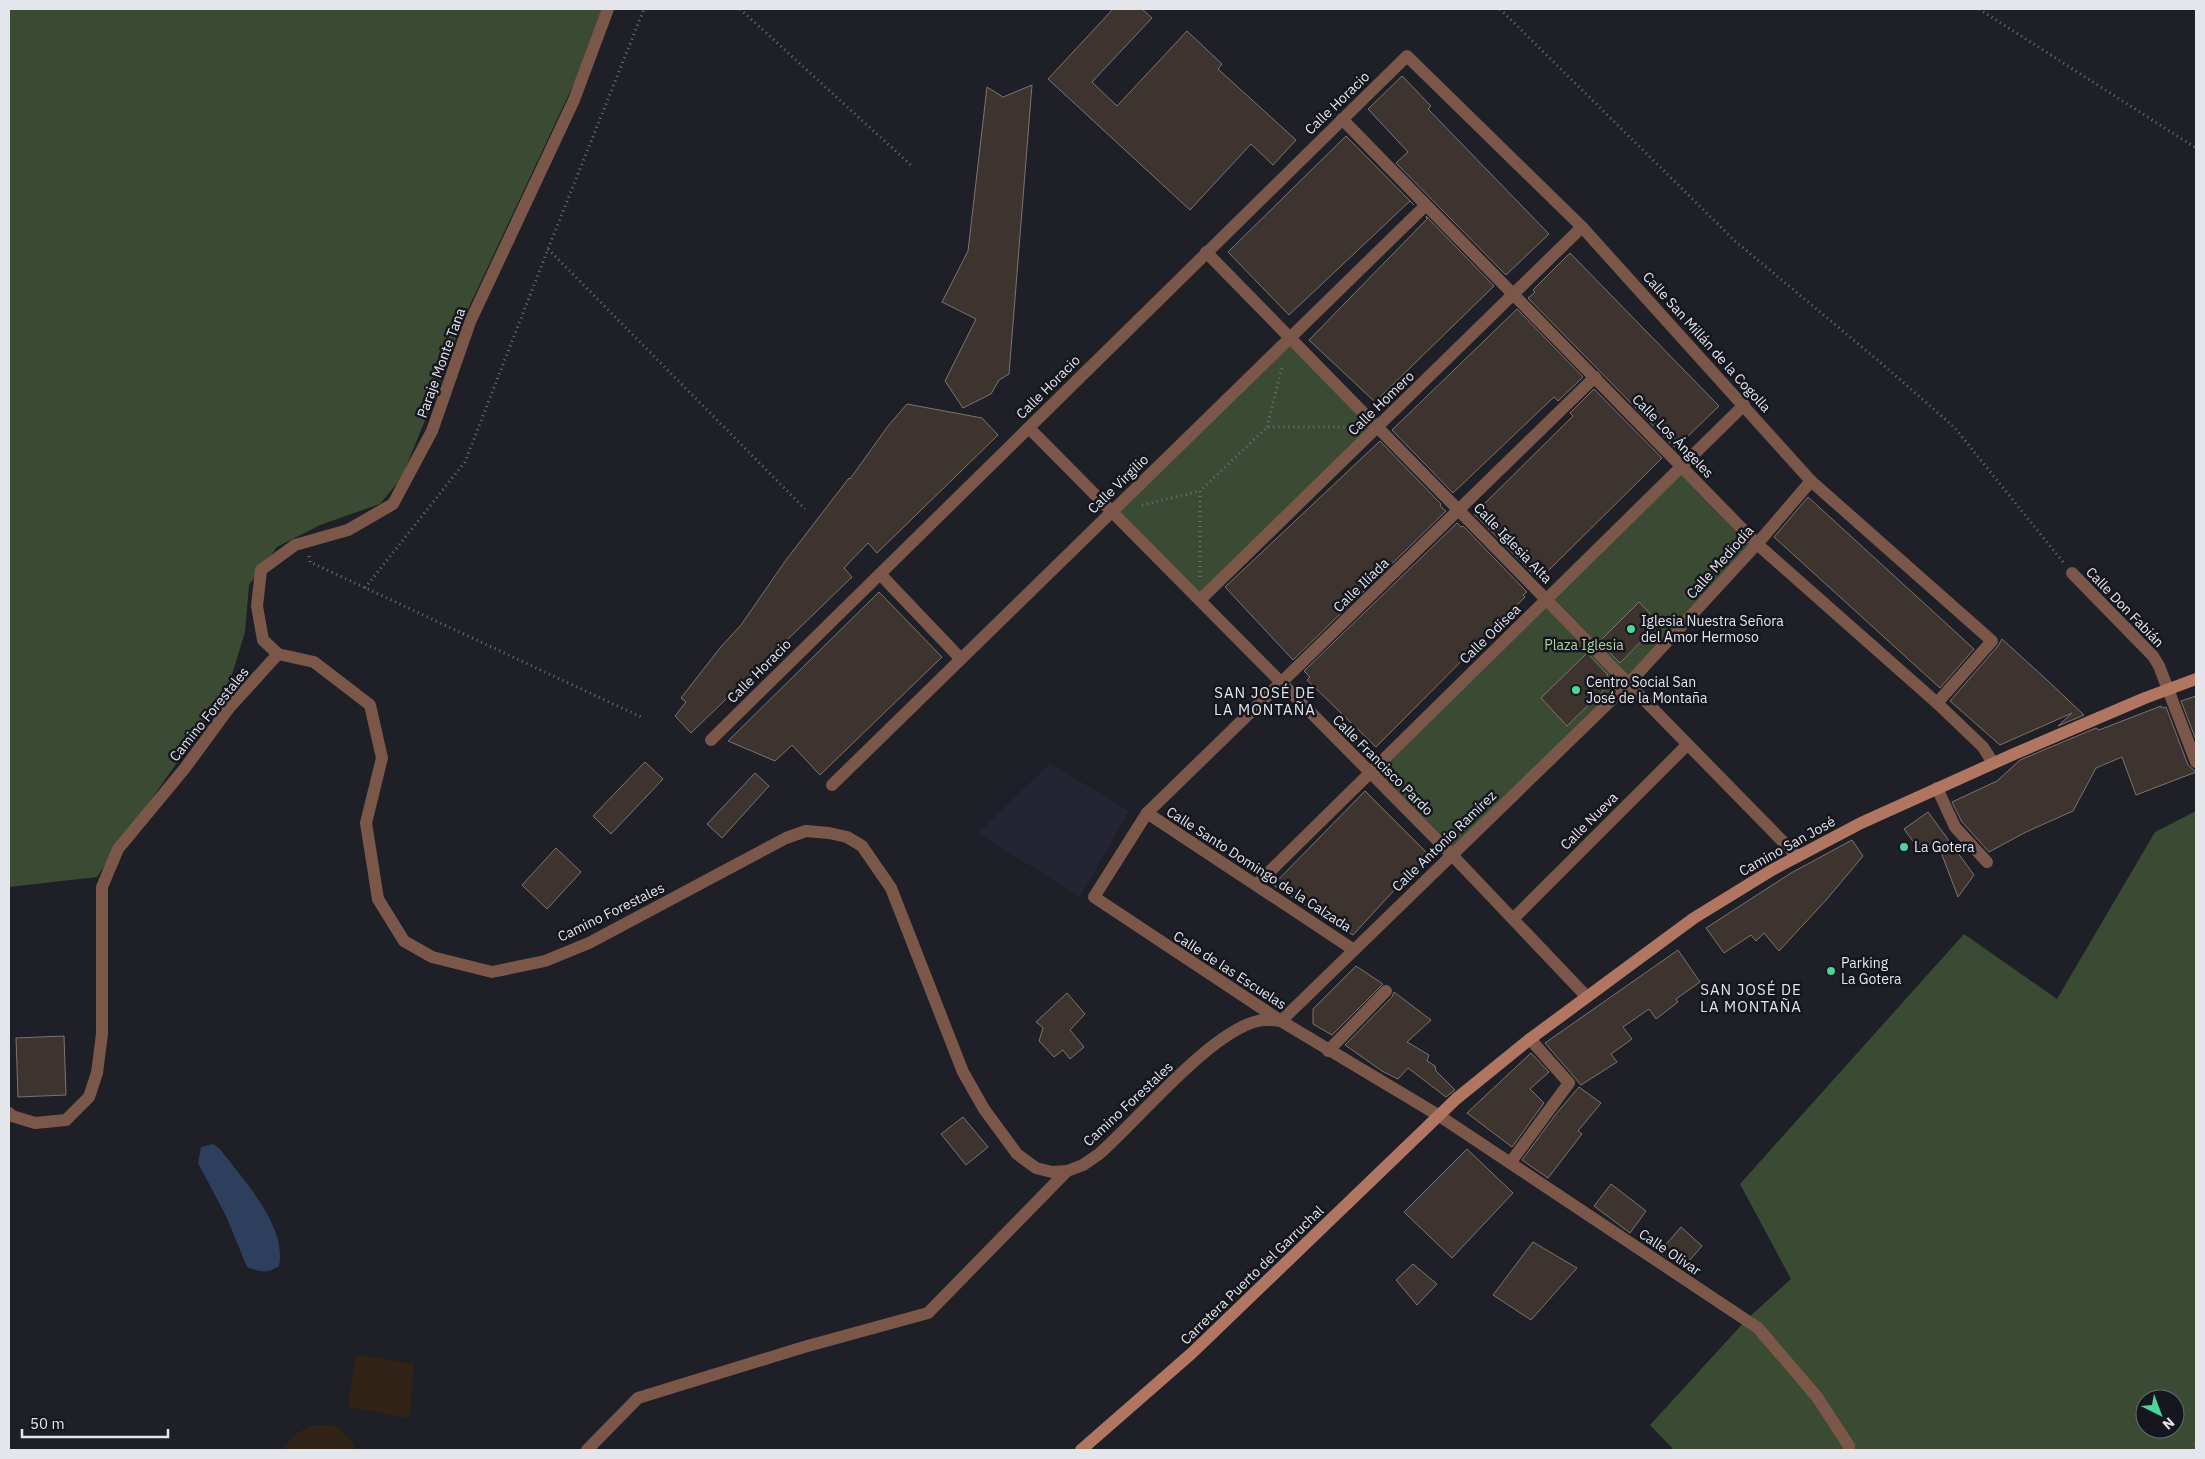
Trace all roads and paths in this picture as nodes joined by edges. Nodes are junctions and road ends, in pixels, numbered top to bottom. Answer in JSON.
{"nodes":[{"id":1,"x":608,"y":9,"type":"edge"},
{"id":2,"x":644,"y":9,"type":"edge"},
{"id":3,"x":740,"y":9,"type":"edge"},
{"id":4,"x":1500,"y":9,"type":"edge"},
{"id":5,"x":1979,"y":9,"type":"edge"},
{"id":6,"x":1407,"y":56,"type":"joint"},
{"id":7,"x":1342,"y":119,"type":"junction"},
{"id":8,"x":2196,"y":148,"type":"edge"},
{"id":9,"x":912,"y":166,"type":"dead end"},
{"id":10,"x":1426,"y":205,"type":"junction"},
{"id":11,"x":1582,"y":227,"type":"junction"},
{"id":12,"x":548,"y":249,"type":"junction"},
{"id":13,"x":1206,"y":252,"type":"junction"},
{"id":14,"x":1514,"y":294,"type":"junction"},
{"id":15,"x":1290,"y":337,"type":"junction"},
{"id":16,"x":1283,"y":364,"type":"dead end"},
{"id":17,"x":1595,"y":377,"type":"junction"},
{"id":18,"x":1744,"y":405,"type":"junction"},
{"id":19,"x":1267,"y":427,"type":"junction"},
{"id":20,"x":1378,"y":427,"type":"junction"},
{"id":21,"x":1029,"y":428,"type":"junction"},
{"id":22,"x":1682,"y":466,"type":"junction"},
{"id":23,"x":1811,"y":481,"type":"junction"},
{"id":24,"x":1200,"y":491,"type":"junction"},
{"id":25,"x":1138,"y":506,"type":"dead end"},
{"id":26,"x":805,"y":509,"type":"dead end"},
{"id":27,"x":1459,"y":509,"type":"junction"},
{"id":28,"x":1112,"y":512,"type":"junction"},
{"id":29,"x":306,"y":541,"type":"junction"},
{"id":30,"x":1757,"y":544,"type":"junction"},
{"id":31,"x":2072,"y":573,"type":"joint"},
{"id":32,"x":880,"y":574,"type":"junction"},
{"id":33,"x":365,"y":588,"type":"junction"},
{"id":34,"x":1547,"y":599,"type":"junction"},
{"id":35,"x":1200,"y":600,"type":"junction"},
{"id":36,"x":278,"y":654,"type":"junction"},
{"id":37,"x":961,"y":659,"type":"junction"},
{"id":38,"x":2196,"y":679,"type":"edge"},
{"id":39,"x":1281,"y":683,"type":"junction"},
{"id":40,"x":1629,"y":683,"type":"junction"},
{"id":41,"x":2168,"y":689,"type":"junction"},
{"id":42,"x":1937,"y":703,"type":"junction"},
{"id":43,"x":641,"y":717,"type":"dead end"},
{"id":44,"x":711,"y":740,"type":"dead end"},
{"id":45,"x":1687,"y":745,"type":"junction"},
{"id":46,"x":2196,"y":762,"type":"edge"},
{"id":47,"x":1992,"y":763,"type":"junction"},
{"id":48,"x":1370,"y":772,"type":"junction"},
{"id":49,"x":832,"y":785,"type":"dead end"},
{"id":50,"x":1937,"y":788,"type":"junction"},
{"id":51,"x":1147,"y":813,"type":"junction"},
{"id":52,"x":1452,"y":855,"type":"junction"},
{"id":53,"x":1797,"y":856,"type":"junction"},
{"id":54,"x":1987,"y":862,"type":"dead end"},
{"id":55,"x":1257,"y":884,"type":"junction"},
{"id":56,"x":1512,"y":919,"type":"junction"},
{"id":57,"x":1354,"y":950,"type":"junction"},
{"id":58,"x":1386,"y":991,"type":"dead end"},
{"id":59,"x":1587,"y":997,"type":"junction"},
{"id":60,"x":1281,"y":1021,"type":"junction"},
{"id":61,"x":1530,"y":1039,"type":"junction"},
{"id":62,"x":1328,"y":1051,"type":"junction"},
{"id":63,"x":9,"y":1113,"type":"edge"},
{"id":64,"x":1438,"y":1115,"type":"junction"},
{"id":65,"x":1510,"y":1163,"type":"junction"},
{"id":66,"x":1068,"y":1172,"type":"junction"},
{"id":67,"x":2196,"y":1443,"type":"edge"},
{"id":68,"x":587,"y":1450,"type":"edge"},
{"id":69,"x":1081,"y":1450,"type":"edge"},
{"id":70,"x":1849,"y":1450,"type":"edge"},
{"id":71,"x":2193,"y":1450,"type":"edge"}],
"edges":[{"from":1,"to":29,"type":"street","name":"Paraje Monte Tana"},
{"from":2,"to":12,"type":"path"},
{"from":3,"to":9,"type":"path"},
{"from":4,"to":31,"type":"path"},
{"from":5,"to":8,"type":"path"},
{"from":6,"to":7,"type":"street","name":"Calle Horacio"},
{"from":6,"to":11,"type":"street","name":"Calle San Millán de la Cogolla"},
{"from":7,"to":10,"type":"street","name":"Calle Los Ángeles"},
{"from":7,"to":13,"type":"street","name":"Calle Horacio"},
{"from":10,"to":14,"type":"street","name":"Calle Los Ángeles"},
{"from":10,"to":15,"type":"street","name":"Calle Virgilio"},
{"from":11,"to":14,"type":"street","name":"Calle Homero"},
{"from":11,"to":18,"type":"street","name":"Calle San Millán de la Cogolla"},
{"from":12,"to":26,"type":"path"},
{"from":12,"to":33,"type":"path"},
{"from":13,"to":15,"type":"street","name":"Calle Iglesia Alta"},
{"from":13,"to":21,"type":"street","name":"Calle Horacio"},
{"from":14,"to":17,"type":"street","name":"Calle Los Ángeles"},
{"from":14,"to":20,"type":"street","name":"Calle Homero"},
{"from":15,"to":20,"type":"street","name":"Calle Iglesia Alta"},
{"from":15,"to":28,"type":"street","name":"Calle Virgilio"},
{"from":16,"to":19,"type":"path"},
{"from":17,"to":22,"type":"street","name":"Calle Los Ángeles"},
{"from":17,"to":27,"type":"street","name":"Calle Ilíada"},
{"from":18,"to":22,"type":"street","name":"Calle Odisea"},
{"from":18,"to":23,"type":"street","name":"Calle San Millán de la Cogolla"},
{"from":19,"to":20,"type":"path"},
{"from":19,"to":24,"type":"path"},
{"from":20,"to":27,"type":"street","name":"Calle Iglesia Alta"},
{"from":20,"to":35,"type":"street","name":"Calle Homero"},
{"from":21,"to":28,"type":"street","name":"Calle Francisco Pardo"},
{"from":21,"to":32,"type":"street","name":"Calle Horacio"},
{"from":22,"to":30,"type":"street","name":"Calle Los Ángeles"},
{"from":22,"to":34,"type":"street","name":"Calle Odisea"},
{"from":23,"to":30,"type":"street","name":"Calle Mediodía"},
{"from":23,"to":42,"type":"street","name":"Calle San Millán de la Cogolla"},
{"from":24,"to":25,"type":"path"},
{"from":24,"to":35,"type":"path"},
{"from":27,"to":34,"type":"street","name":"Calle Iglesia Alta"},
{"from":27,"to":39,"type":"street","name":"Calle Ilíada"},
{"from":28,"to":35,"type":"street","name":"Calle Francisco Pardo"},
{"from":28,"to":37,"type":"street","name":"Calle Virgilio"},
{"from":29,"to":33,"type":"path"},
{"from":29,"to":36,"type":"street","name":"Paraje Monte Tana"},
{"from":30,"to":40,"type":"street","name":"Calle Mediodía"},
{"from":30,"to":42,"type":"street","name":"Calle Los Ángeles"},
{"from":31,"to":41,"type":"street","name":"Calle Don Fabián"},
{"from":32,"to":37,"type":"street"},
{"from":32,"to":44,"type":"street","name":"Calle Horacio"},
{"from":33,"to":43,"type":"path"},
{"from":34,"to":40,"type":"street","name":"Calle Iglesia Alta"},
{"from":34,"to":48,"type":"street","name":"Calle Odisea"},
{"from":35,"to":39,"type":"street","name":"Calle Francisco Pardo"},
{"from":36,"to":63,"type":"street","name":"Camino Forestales"},
{"from":36,"to":66,"type":"street","name":"Camino Forestales"},
{"from":37,"to":49,"type":"street","name":"Calle Virgilio"},
{"from":38,"to":41,"type":"main road","name":"Camino San José"},
{"from":39,"to":48,"type":"street","name":"Calle Francisco Pardo"},
{"from":39,"to":51,"type":"street","name":"Calle Ilíada"},
{"from":40,"to":45,"type":"street","name":"Calle Iglesia Alta"},
{"from":40,"to":52,"type":"street","name":"Calle Antonio Ramírez"},
{"from":41,"to":46,"type":"street","name":"Calle Don Fabián"},
{"from":41,"to":47,"type":"main road","name":"Camino San José"},
{"from":42,"to":47,"type":"street","name":"Calle Los Ángeles"},
{"from":45,"to":53,"type":"street","name":"Calle Iglesia Alta"},
{"from":45,"to":56,"type":"street","name":"Calle Nueva"},
{"from":47,"to":50,"type":"main road","name":"Camino San José"},
{"from":48,"to":52,"type":"street","name":"Calle Francisco Pardo"},
{"from":48,"to":55,"type":"street","name":"Calle Odisea"},
{"from":50,"to":53,"type":"main road","name":"Camino San José"},
{"from":50,"to":54,"type":"street"},
{"from":51,"to":55,"type":"street","name":"Calle Santo Domingo de la Calzada"},
{"from":51,"to":60,"type":"street","name":"Calle de las Escuelas"},
{"from":52,"to":56,"type":"street","name":"Calle Francisco Pardo"},
{"from":52,"to":57,"type":"street","name":"Calle Antonio Ramírez"},
{"from":53,"to":59,"type":"main road","name":"Camino San José"},
{"from":55,"to":57,"type":"street","name":"Calle Santo Domingo de la Calzada"},
{"from":56,"to":59,"type":"street","name":"Calle Francisco Pardo"},
{"from":57,"to":60,"type":"street","name":"Calle Antonio Ramírez"},
{"from":58,"to":62,"type":"street"},
{"from":59,"to":61,"type":"main road","name":"Camino San José"},
{"from":60,"to":62,"type":"street","name":"Calle de las Escuelas"},
{"from":60,"to":66,"type":"street","name":"Camino Forestales"},
{"from":61,"to":64,"type":"main road","name":"Camino San José"},
{"from":61,"to":65,"type":"street"},
{"from":62,"to":64,"type":"street","name":"Calle de las Escuelas"},
{"from":64,"to":65,"type":"street","name":"Calle Olivar"},
{"from":64,"to":69,"type":"main road","name":"Carretera Puerto del Garruchal"},
{"from":65,"to":70,"type":"street","name":"Calle Olivar"},
{"from":66,"to":68,"type":"street"},
{"from":67,"to":71,"type":"path"}]}
